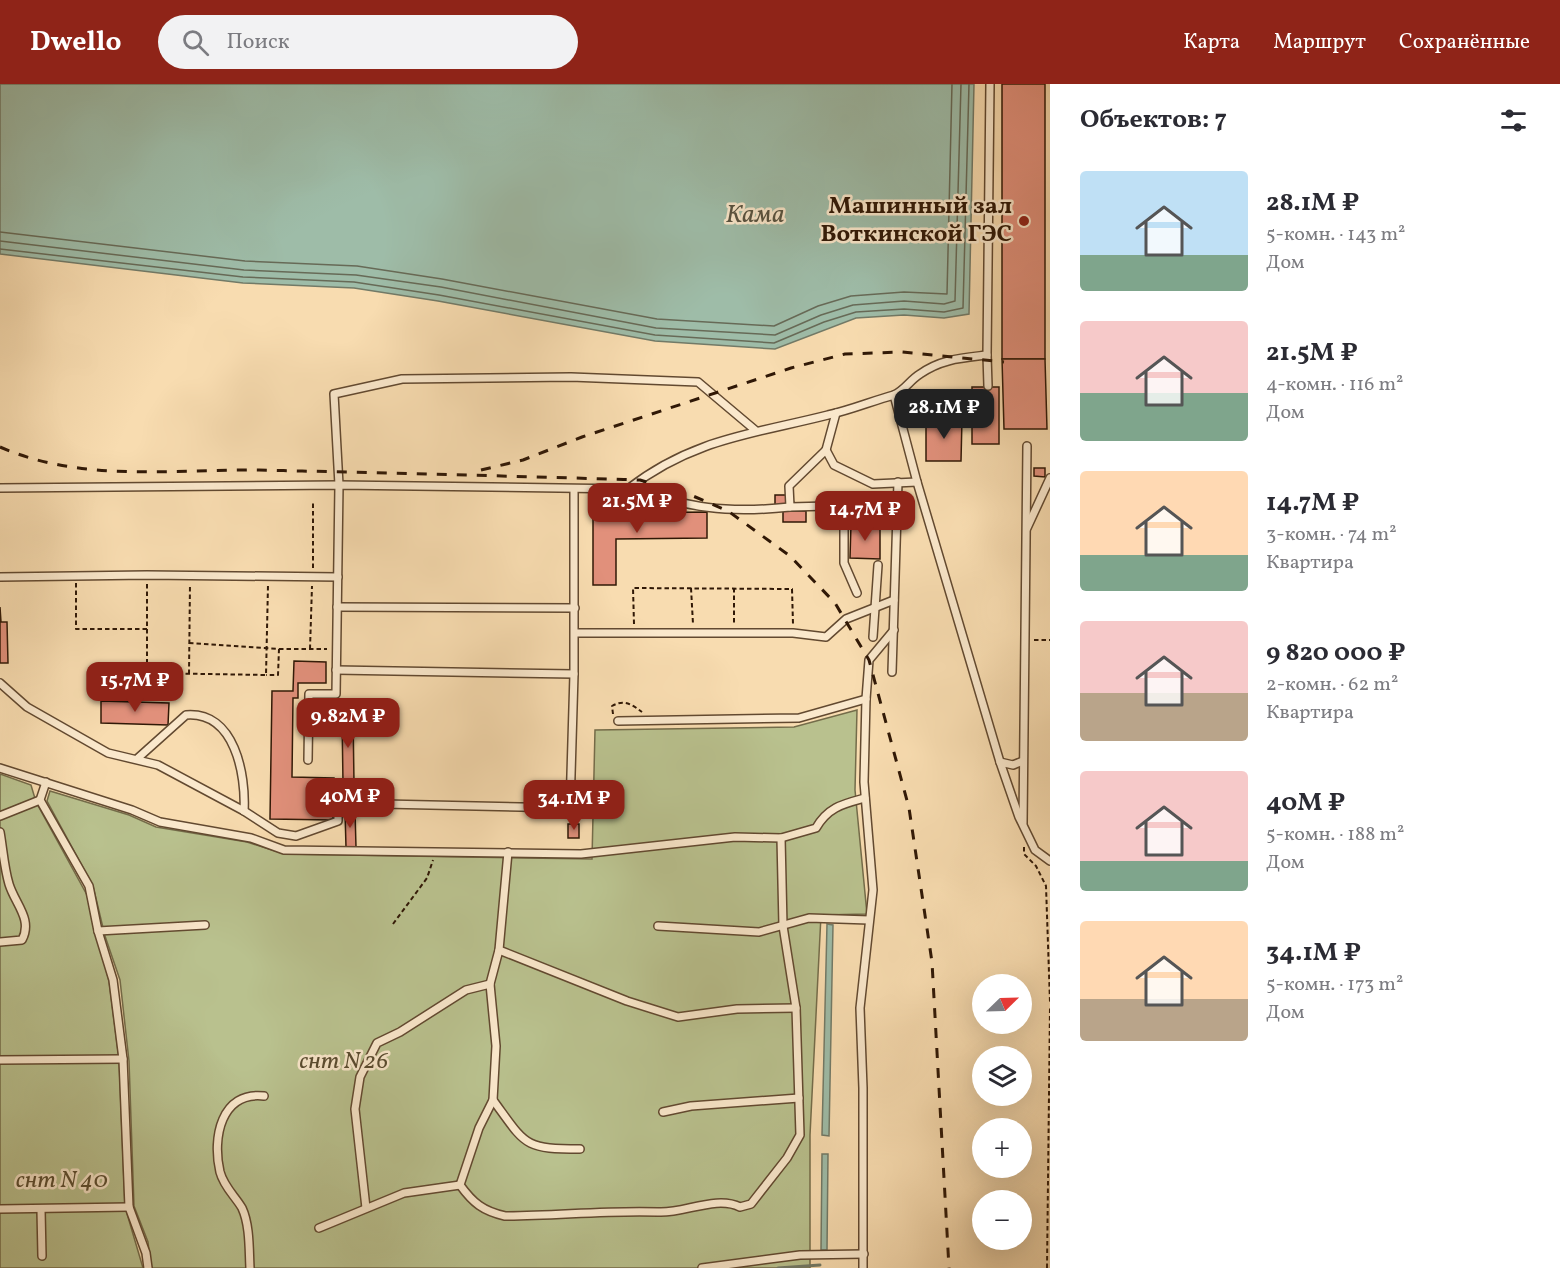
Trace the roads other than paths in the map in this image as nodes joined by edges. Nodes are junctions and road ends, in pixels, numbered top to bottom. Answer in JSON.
{"nodes":[{"id":1,"x":990,"y":84,"type":"edge"},
{"id":2,"x":987,"y":355,"type":"junction"},
{"id":3,"x":988,"y":386,"type":"dead end"},
{"id":4,"x":894,"y":394,"type":"junction"},
{"id":5,"x":836,"y":413,"type":"junction"},
{"id":6,"x":755,"y":430,"type":"junction"},
{"id":7,"x":1027,"y":446,"type":"dead end"},
{"id":8,"x":826,"y":450,"type":"junction"},
{"id":9,"x":1050,"y":478,"type":"edge"},
{"id":10,"x":898,"y":482,"type":"junction"},
{"id":11,"x":917,"y":482,"type":"junction"},
{"id":12,"x":339,"y":485,"type":"junction"},
{"id":13,"x":0,"y":488,"type":"edge"},
{"id":14,"x":574,"y":489,"type":"junction"},
{"id":15,"x":628,"y":489,"type":"junction"},
{"id":16,"x":790,"y":507,"type":"junction"},
{"id":17,"x":1026,"y":531,"type":"junction"},
{"id":18,"x":878,"y":565,"type":"dead end"},
{"id":19,"x":0,"y":577,"type":"edge"},
{"id":20,"x":338,"y":577,"type":"junction"},
{"id":21,"x":857,"y":593,"type":"dead end"},
{"id":22,"x":894,"y":600,"type":"junction"},
{"id":23,"x":338,"y":607,"type":"junction"},
{"id":24,"x":876,"y":607,"type":"junction"},
{"id":25,"x":575,"y":608,"type":"junction"},
{"id":26,"x":894,"y":630,"type":"junction"},
{"id":27,"x":575,"y":633,"type":"junction"},
{"id":28,"x":873,"y":637,"type":"dead end"},
{"id":29,"x":336,"y":670,"type":"junction"},
{"id":30,"x":892,"y":672,"type":"dead end"},
{"id":31,"x":574,"y":674,"type":"junction"},
{"id":32,"x":0,"y":683,"type":"edge"},
{"id":33,"x":866,"y":699,"type":"junction"},
{"id":34,"x":618,"y":721,"type":"road end"},
{"id":35,"x":138,"y":758,"type":"junction"},
{"id":36,"x":308,"y":760,"type":"dead end"},
{"id":37,"x":1023,"y":761,"type":"junction"},
{"id":38,"x":1000,"y":762,"type":"junction"},
{"id":39,"x":0,"y":768,"type":"edge"},
{"id":40,"x":46,"y":782,"type":"junction"},
{"id":41,"x":865,"y":798,"type":"junction"},
{"id":42,"x":40,"y":800,"type":"junction"},
{"id":43,"x":244,"y":811,"type":"junction"},
{"id":44,"x":0,"y":816,"type":"edge"},
{"id":45,"x":1023,"y":826,"type":"junction"},
{"id":46,"x":0,"y":832,"type":"edge"},
{"id":47,"x":781,"y":838,"type":"junction"},
{"id":48,"x":508,"y":852,"type":"junction"},
{"id":49,"x":1050,"y":861,"type":"edge"},
{"id":50,"x":869,"y":921,"type":"junction"},
{"id":51,"x":205,"y":925,"type":"dead end"},
{"id":52,"x":658,"y":926,"type":"dead end"},
{"id":53,"x":783,"y":926,"type":"junction"},
{"id":54,"x":98,"y":932,"type":"junction"},
{"id":55,"x":0,"y":942,"type":"edge"},
{"id":56,"x":499,"y":950,"type":"junction"},
{"id":57,"x":490,"y":984,"type":"junction"},
{"id":58,"x":796,"y":1008,"type":"junction"},
{"id":59,"x":123,"y":1059,"type":"junction"},
{"id":60,"x":0,"y":1060,"type":"edge"},
{"id":61,"x":264,"y":1096,"type":"dead end"},
{"id":62,"x":799,"y":1098,"type":"junction"},
{"id":63,"x":493,"y":1100,"type":"junction"},
{"id":64,"x":663,"y":1112,"type":"dead end"},
{"id":65,"x":580,"y":1149,"type":"dead end"},
{"id":66,"x":460,"y":1185,"type":"junction"},
{"id":67,"x":129,"y":1207,"type":"junction"},
{"id":68,"x":366,"y":1208,"type":"junction"},
{"id":69,"x":0,"y":1209,"type":"edge"},
{"id":70,"x":42,"y":1210,"type":"junction"},
{"id":71,"x":319,"y":1228,"type":"dead end"},
{"id":72,"x":864,"y":1254,"type":"junction"},
{"id":73,"x":42,"y":1256,"type":"dead end"},
{"id":74,"x":148,"y":1268,"type":"edge"},
{"id":75,"x":250,"y":1268,"type":"edge"},
{"id":76,"x":702,"y":1268,"type":"edge"},
{"id":77,"x":863,"y":1268,"type":"edge"}],
"edges":[{"from":1,"to":2,"type":"lane"},
{"from":2,"to":3,"type":"lane"},
{"from":2,"to":4,"type":"lane"},
{"from":4,"to":5,"type":"lane"},
{"from":4,"to":11,"type":"lane"},
{"from":5,"to":6,"type":"lane"},
{"from":5,"to":8,"type":"lane"},
{"from":6,"to":12,"type":"lane"},
{"from":6,"to":15,"type":"lane"},
{"from":7,"to":17,"type":"lane"},
{"from":8,"to":10,"type":"lane"},
{"from":8,"to":16,"type":"lane"},
{"from":9,"to":17,"type":"lane"},
{"from":10,"to":11,"type":"lane"},
{"from":10,"to":22,"type":"lane"},
{"from":11,"to":38,"type":"lane"},
{"from":12,"to":13,"type":"lane"},
{"from":12,"to":14,"type":"lane"},
{"from":12,"to":20,"type":"lane"},
{"from":14,"to":15,"type":"lane"},
{"from":14,"to":25,"type":"lane"},
{"from":15,"to":16,"type":"lane"},
{"from":16,"to":21,"type":"lane"},
{"from":17,"to":37,"type":"lane"},
{"from":18,"to":24,"type":"lane"},
{"from":19,"to":20,"type":"lane"},
{"from":20,"to":23,"type":"lane"},
{"from":22,"to":24,"type":"lane"},
{"from":22,"to":26,"type":"lane"},
{"from":23,"to":25,"type":"lane"},
{"from":23,"to":29,"type":"lane"},
{"from":24,"to":27,"type":"lane"},
{"from":24,"to":28,"type":"lane"},
{"from":25,"to":27,"type":"lane"},
{"from":26,"to":30,"type":"lane"},
{"from":26,"to":33,"type":"lane"},
{"from":27,"to":31,"type":"lane"},
{"from":29,"to":31,"type":"lane"},
{"from":29,"to":36,"type":"lane"},
{"from":31,"to":43,"type":"lane"},
{"from":32,"to":35,"type":"lane"},
{"from":33,"to":34,"type":"lane"},
{"from":33,"to":41,"type":"lane"},
{"from":35,"to":43,"type":"lane"},
{"from":35,"to":43,"type":"lane"},
{"from":37,"to":38,"type":"lane"},
{"from":37,"to":45,"type":"lane"},
{"from":38,"to":45,"type":"lane"},
{"from":39,"to":40,"type":"lane"},
{"from":40,"to":42,"type":"lane"},
{"from":40,"to":48,"type":"lane"},
{"from":41,"to":47,"type":"lane"},
{"from":41,"to":50,"type":"lane"},
{"from":42,"to":44,"type":"lane"},
{"from":42,"to":54,"type":"lane"},
{"from":45,"to":49,"type":"lane"},
{"from":46,"to":55,"type":"lane"},
{"from":47,"to":48,"type":"lane"},
{"from":47,"to":53,"type":"lane"},
{"from":48,"to":56,"type":"lane"},
{"from":50,"to":53,"type":"lane"},
{"from":50,"to":72,"type":"lane"},
{"from":51,"to":54,"type":"lane"},
{"from":52,"to":53,"type":"lane"},
{"from":53,"to":58,"type":"lane"},
{"from":54,"to":59,"type":"lane"},
{"from":56,"to":57,"type":"lane"},
{"from":56,"to":58,"type":"lane"},
{"from":57,"to":63,"type":"lane"},
{"from":57,"to":68,"type":"lane"},
{"from":58,"to":62,"type":"lane"},
{"from":59,"to":60,"type":"lane"},
{"from":59,"to":67,"type":"lane"},
{"from":61,"to":75,"type":"lane"},
{"from":62,"to":64,"type":"lane"},
{"from":62,"to":66,"type":"lane"},
{"from":63,"to":65,"type":"lane"},
{"from":63,"to":66,"type":"lane"},
{"from":66,"to":68,"type":"lane"},
{"from":67,"to":70,"type":"lane"},
{"from":67,"to":74,"type":"lane"},
{"from":68,"to":71,"type":"lane"},
{"from":69,"to":70,"type":"lane"},
{"from":70,"to":73,"type":"lane"},
{"from":72,"to":76,"type":"lane"},
{"from":72,"to":77,"type":"lane"}]}
